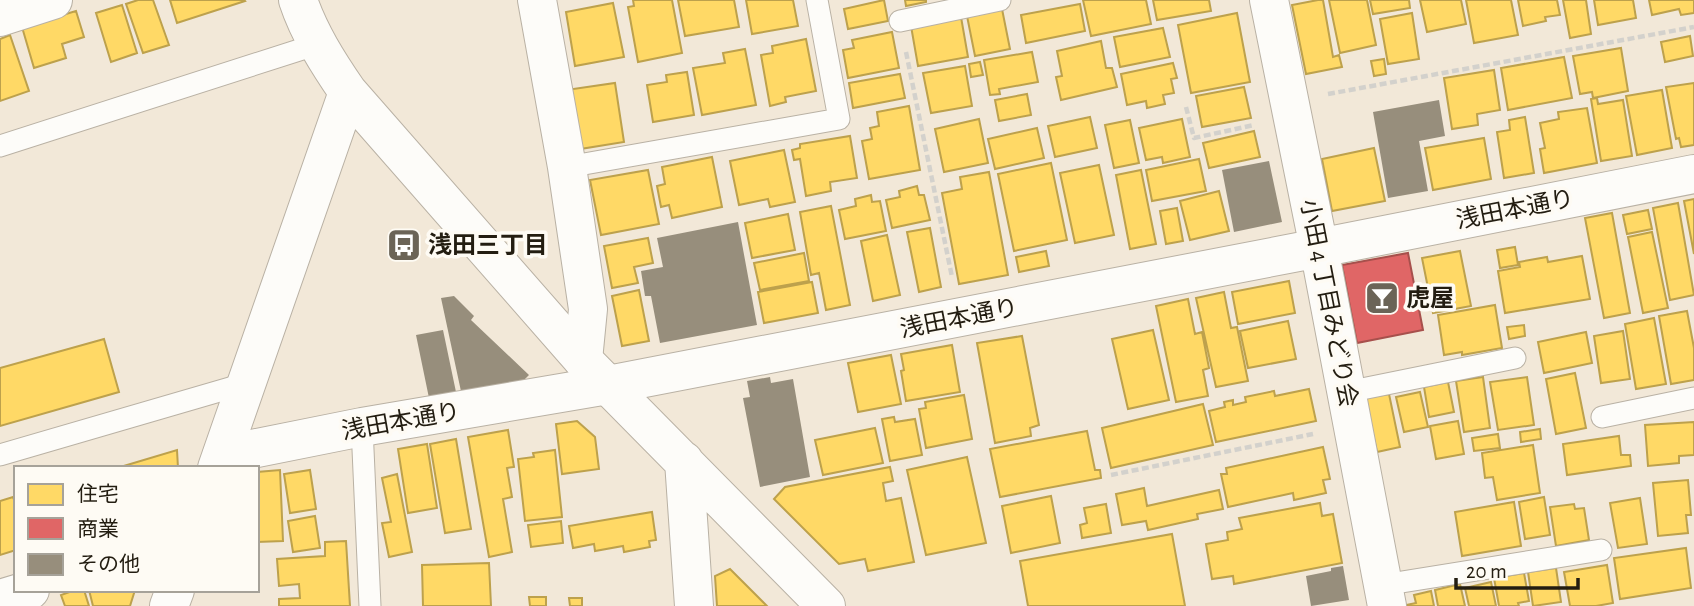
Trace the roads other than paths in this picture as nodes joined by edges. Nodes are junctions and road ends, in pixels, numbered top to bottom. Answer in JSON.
{"nodes":[{"id":1,"x":53,"y":0,"type":"edge"},
{"id":2,"x":298,"y":0,"type":"edge"},
{"id":3,"x":537,"y":0,"type":"edge"},
{"id":4,"x":817,"y":0,"type":"edge"},
{"id":5,"x":1000,"y":0,"type":"edge"},
{"id":6,"x":1269,"y":0,"type":"edge"},
{"id":7,"x":0,"y":17,"type":"edge"},
{"id":8,"x":900,"y":21,"type":"road end"},
{"id":9,"x":318,"y":44,"type":"junction"},
{"id":10,"x":348,"y":92,"type":"junction"},
{"id":11,"x":0,"y":146,"type":"edge"},
{"id":12,"x":567,"y":167,"type":"junction"},
{"id":13,"x":1694,"y":174,"type":"edge"},
{"id":14,"x":1320,"y":248,"type":"junction"},
{"id":15,"x":1515,"y":358,"type":"dead end"},
{"id":16,"x":595,"y":373,"type":"junction"},
{"id":17,"x":247,"y":383,"type":"junction"},
{"id":18,"x":1694,"y":398,"type":"edge"},
{"id":19,"x":1350,"y":409,"type":"junction"},
{"id":20,"x":1602,"y":417,"type":"dead end"},
{"id":21,"x":362,"y":427,"type":"junction"},
{"id":22,"x":0,"y":456,"type":"edge"},
{"id":23,"x":220,"y":461,"type":"edge"},
{"id":24,"x":684,"y":461,"type":"junction"},
{"id":25,"x":1601,"y":550,"type":"dead end"},
{"id":26,"x":23,"y":592,"type":"edge"},
{"id":27,"x":1385,"y":596,"type":"edge"},
{"id":28,"x":0,"y":599,"type":"edge"},
{"id":29,"x":370,"y":606,"type":"edge"},
{"id":30,"x":694,"y":606,"type":"edge"},
{"id":31,"x":826,"y":606,"type":"edge"}],
"edges":[{"from":1,"to":7,"type":"street"},
{"from":2,"to":9,"type":"street"},
{"from":3,"to":12,"type":"street"},
{"from":4,"to":12,"type":"lane"},
{"from":5,"to":8,"type":"lane"},
{"from":6,"to":14,"type":"street","name":"小田 4 丁目みどり会"},
{"from":9,"to":10,"type":"street"},
{"from":9,"to":11,"type":"lane"},
{"from":10,"to":16,"type":"street"},
{"from":10,"to":17,"type":"street"},
{"from":12,"to":16,"type":"street"},
{"from":13,"to":14,"type":"street","name":"浅田本通り"},
{"from":14,"to":16,"type":"street","name":"浅田本通り"},
{"from":14,"to":19,"type":"street","name":"小田 4 丁目みどり会"},
{"from":15,"to":19,"type":"lane"},
{"from":16,"to":21,"type":"street","name":"浅田本通り"},
{"from":16,"to":24,"type":"street"},
{"from":17,"to":22,"type":"lane"},
{"from":17,"to":23,"type":"street"},
{"from":18,"to":20,"type":"lane"},
{"from":19,"to":27,"type":"street","name":"小田 4 丁目みどり会"},
{"from":21,"to":23,"type":"street","name":"浅田本通り"},
{"from":21,"to":29,"type":"lane"},
{"from":24,"to":30,"type":"street"},
{"from":24,"to":31,"type":"street"},
{"from":25,"to":27,"type":"lane"},
{"from":26,"to":28,"type":"street"}]}
